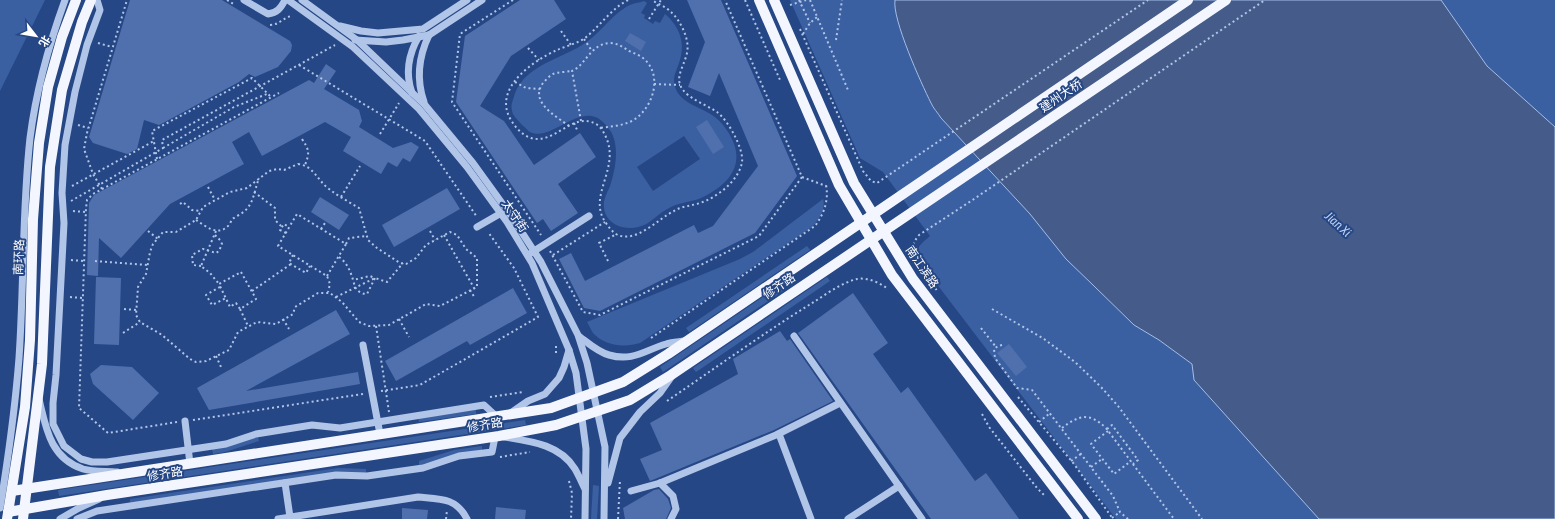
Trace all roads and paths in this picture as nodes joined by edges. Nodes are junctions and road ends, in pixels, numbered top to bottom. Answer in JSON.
{"nodes":[{"id":1,"x":65,"y":0,"type":"edge"},
{"id":2,"x":76,"y":0,"type":"edge"},
{"id":3,"x":91,"y":0,"type":"edge"},
{"id":4,"x":97,"y":0,"type":"edge"},
{"id":5,"x":127,"y":0,"type":"edge"},
{"id":6,"x":228,"y":0,"type":"edge"},
{"id":7,"x":244,"y":0,"type":"edge"},
{"id":8,"x":287,"y":0,"type":"edge"},
{"id":9,"x":302,"y":0,"type":"edge"},
{"id":10,"x":467,"y":0,"type":"edge"},
{"id":11,"x":482,"y":0,"type":"edge"},
{"id":12,"x":513,"y":0,"type":"edge"},
{"id":13,"x":628,"y":0,"type":"edge"},
{"id":14,"x":652,"y":0,"type":"edge"},
{"id":15,"x":661,"y":0,"type":"edge"},
{"id":16,"x":725,"y":0,"type":"edge"},
{"id":17,"x":745,"y":0,"type":"edge"},
{"id":18,"x":759,"y":0,"type":"edge"},
{"id":19,"x":774,"y":0,"type":"edge"},
{"id":20,"x":787,"y":0,"type":"edge"},
{"id":21,"x":806,"y":0,"type":"edge"},
{"id":22,"x":810,"y":0,"type":"edge"},
{"id":23,"x":842,"y":0,"type":"edge"},
{"id":24,"x":1148,"y":0,"type":"edge"},
{"id":25,"x":1188,"y":0,"type":"edge"},
{"id":26,"x":1226,"y":0,"type":"edge"},
{"id":27,"x":1265,"y":0,"type":"edge"},
{"id":28,"x":800,"y":1,"type":"edge"},
{"id":29,"x":658,"y":4,"type":"junction"},
{"id":30,"x":790,"y":5,"type":"junction"},
{"id":31,"x":239,"y":7,"type":"dead end"},
{"id":32,"x":792,"y":11,"type":"dead end"},
{"id":33,"x":294,"y":16,"type":"dead end"},
{"id":34,"x":817,"y":18,"type":"junction"},
{"id":35,"x":649,"y":19,"type":"dead end"},
{"id":36,"x":810,"y":23,"type":"junction"},
{"id":37,"x":336,"y":24,"type":"junction"},
{"id":38,"x":269,"y":25,"type":"dead end"},
{"id":39,"x":800,"y":28,"type":"dead end"},
{"id":40,"x":423,"y":29,"type":"junction"},
{"id":41,"x":561,"y":31,"type":"dead end"},
{"id":42,"x":803,"y":34,"type":"junction"},
{"id":43,"x":429,"y":35,"type":"junction"},
{"id":44,"x":418,"y":38,"type":"junction"},
{"id":45,"x":584,"y":38,"type":"junction"},
{"id":46,"x":357,"y":40,"type":"junction"},
{"id":47,"x":836,"y":40,"type":"dead end"},
{"id":48,"x":340,"y":41,"type":"junction"},
{"id":49,"x":94,"y":42,"type":"dead end"},
{"id":50,"x":329,"y":42,"type":"dead end"},
{"id":51,"x":571,"y":45,"type":"junction"},
{"id":52,"x":334,"y":46,"type":"junction"},
{"id":53,"x":112,"y":47,"type":"junction"},
{"id":54,"x":528,"y":48,"type":"dead end"},
{"id":55,"x":592,"y":51,"type":"junction"},
{"id":56,"x":539,"y":60,"type":"junction"},
{"id":57,"x":299,"y":65,"type":"junction"},
{"id":58,"x":572,"y":71,"type":"junction"},
{"id":59,"x":515,"y":81,"type":"junction"},
{"id":60,"x":654,"y":84,"type":"junction"},
{"id":61,"x":680,"y":85,"type":"junction"},
{"id":62,"x":783,"y":86,"type":"dead end"},
{"id":63,"x":540,"y":89,"type":"junction"},
{"id":64,"x":848,"y":90,"type":"dead end"},
{"id":65,"x":411,"y":92,"type":"junction"},
{"id":66,"x":280,"y":93,"type":"dead end"},
{"id":67,"x":267,"y":94,"type":"junction"},
{"id":68,"x":271,"y":98,"type":"junction"},
{"id":69,"x":231,"y":102,"type":"junction"},
{"id":70,"x":400,"y":102,"type":"dead end"},
{"id":71,"x":425,"y":105,"type":"junction"},
{"id":72,"x":234,"y":107,"type":"junction"},
{"id":73,"x":416,"y":107,"type":"junction"},
{"id":74,"x":389,"y":120,"type":"junction"},
{"id":75,"x":581,"y":122,"type":"junction"},
{"id":76,"x":574,"y":123,"type":"junction"},
{"id":77,"x":74,"y":124,"type":"dead end"},
{"id":78,"x":569,"y":126,"type":"junction"},
{"id":79,"x":88,"y":128,"type":"junction"},
{"id":80,"x":600,"y":128,"type":"junction"},
{"id":81,"x":578,"y":132,"type":"dead end"},
{"id":82,"x":380,"y":134,"type":"dead end"},
{"id":83,"x":302,"y":139,"type":"dead end"},
{"id":84,"x":154,"y":141,"type":"junction"},
{"id":85,"x":163,"y":148,"type":"junction"},
{"id":86,"x":157,"y":159,"type":"junction"},
{"id":87,"x":305,"y":165,"type":"junction"},
{"id":88,"x":360,"y":166,"type":"dead end"},
{"id":89,"x":93,"y":174,"type":"junction"},
{"id":90,"x":259,"y":177,"type":"junction"},
{"id":91,"x":802,"y":177,"type":"junction"},
{"id":92,"x":823,"y":179,"type":"dead end"},
{"id":93,"x":99,"y":184,"type":"junction"},
{"id":94,"x":208,"y":186,"type":"dead end"},
{"id":95,"x":826,"y":186,"type":"junction"},
{"id":96,"x":67,"y":188,"type":"dead end"},
{"id":97,"x":102,"y":189,"type":"junction"},
{"id":98,"x":254,"y":192,"type":"junction"},
{"id":99,"x":898,"y":196,"type":"joint"},
{"id":100,"x":340,"y":197,"type":"junction"},
{"id":101,"x":215,"y":200,"type":"junction"},
{"id":102,"x":68,"y":203,"type":"dead end"},
{"id":103,"x":180,"y":204,"type":"dead end"},
{"id":104,"x":68,"y":211,"type":"dead end"},
{"id":105,"x":201,"y":211,"type":"junction"},
{"id":106,"x":503,"y":211,"type":"junction"},
{"id":107,"x":86,"y":212,"type":"junction"},
{"id":108,"x":910,"y":213,"type":"joint"},
{"id":109,"x":873,"y":214,"type":"junction"},
{"id":110,"x":589,"y":216,"type":"dead end"},
{"id":111,"x":196,"y":220,"type":"junction"},
{"id":112,"x":605,"y":222,"type":"junction"},
{"id":113,"x":861,"y":222,"type":"junction"},
{"id":114,"x":325,"y":223,"type":"dead end"},
{"id":115,"x":480,"y":225,"type":"junction"},
{"id":116,"x":282,"y":227,"type":"junction"},
{"id":117,"x":289,"y":227,"type":"junction"},
{"id":118,"x":321,"y":229,"type":"junction"},
{"id":119,"x":148,"y":231,"type":"dead end"},
{"id":120,"x":216,"y":231,"type":"junction"},
{"id":121,"x":430,"y":231,"type":"dead end"},
{"id":122,"x":884,"y":231,"type":"junction"},
{"id":123,"x":286,"y":233,"type":"junction"},
{"id":124,"x":617,"y":234,"type":"junction"},
{"id":125,"x":215,"y":235,"type":"junction"},
{"id":126,"x":444,"y":235,"type":"junction"},
{"id":127,"x":367,"y":236,"type":"junction"},
{"id":128,"x":158,"y":239,"type":"junction"},
{"id":129,"x":871,"y":239,"type":"junction"},
{"id":130,"x":435,"y":240,"type":"junction"},
{"id":131,"x":546,"y":243,"type":"junction"},
{"id":132,"x":346,"y":244,"type":"junction"},
{"id":133,"x":208,"y":250,"type":"junction"},
{"id":134,"x":530,"y":253,"type":"junction"},
{"id":135,"x":293,"y":255,"type":"junction"},
{"id":136,"x":553,"y":255,"type":"junction"},
{"id":137,"x":338,"y":257,"type":"junction"},
{"id":138,"x":68,"y":260,"type":"dead end"},
{"id":139,"x":84,"y":261,"type":"junction"},
{"id":140,"x":95,"y":261,"type":"dead end"},
{"id":141,"x":608,"y":261,"type":"dead end"},
{"id":142,"x":403,"y":263,"type":"junction"},
{"id":143,"x":291,"y":264,"type":"junction"},
{"id":144,"x":147,"y":265,"type":"junction"},
{"id":145,"x":201,"y":266,"type":"junction"},
{"id":146,"x":310,"y":266,"type":"junction"},
{"id":147,"x":327,"y":276,"type":"junction"},
{"id":148,"x":375,"y":278,"type":"junction"},
{"id":149,"x":353,"y":280,"type":"junction"},
{"id":150,"x":219,"y":286,"type":"junction"},
{"id":151,"x":356,"y":288,"type":"junction"},
{"id":152,"x":474,"y":288,"type":"junction"},
{"id":153,"x":470,"y":290,"type":"junction"},
{"id":154,"x":252,"y":291,"type":"junction"},
{"id":155,"x":939,"y":292,"type":"dead end"},
{"id":156,"x":328,"y":293,"type":"junction"},
{"id":157,"x":64,"y":297,"type":"dead end"},
{"id":158,"x":336,"y":297,"type":"junction"},
{"id":159,"x":82,"y":298,"type":"junction"},
{"id":160,"x":226,"y":298,"type":"junction"},
{"id":161,"x":475,"y":298,"type":"dead end"},
{"id":162,"x":124,"y":309,"type":"dead end"},
{"id":163,"x":240,"y":309,"type":"junction"},
{"id":164,"x":992,"y":309,"type":"dead end"},
{"id":165,"x":136,"y":310,"type":"junction"},
{"id":166,"x":583,"y":312,"type":"junction"},
{"id":167,"x":578,"y":314,"type":"dead end"},
{"id":168,"x":543,"y":315,"type":"dead end"},
{"id":169,"x":538,"y":317,"type":"junction"},
{"id":170,"x":283,"y":319,"type":"junction"},
{"id":171,"x":399,"y":319,"type":"junction"},
{"id":172,"x":140,"y":322,"type":"junction"},
{"id":173,"x":248,"y":326,"type":"junction"},
{"id":174,"x":376,"y":326,"type":"junction"},
{"id":175,"x":980,"y":328,"type":"dead end"},
{"id":176,"x":289,"y":329,"type":"dead end"},
{"id":177,"x":124,"y":333,"type":"dead end"},
{"id":178,"x":578,"y":335,"type":"junction"},
{"id":179,"x":794,"y":336,"type":"dead end"},
{"id":180,"x":409,"y":337,"type":"dead end"},
{"id":181,"x":650,"y":338,"type":"dead end"},
{"id":182,"x":689,"y":340,"type":"junction"},
{"id":183,"x":556,"y":343,"type":"dead end"},
{"id":184,"x":363,"y":345,"type":"dead end"},
{"id":185,"x":1002,"y":345,"type":"dead end"},
{"id":186,"x":996,"y":347,"type":"junction"},
{"id":187,"x":569,"y":350,"type":"junction"},
{"id":188,"x":216,"y":356,"type":"junction"},
{"id":189,"x":556,"y":356,"type":"dead end"},
{"id":190,"x":221,"y":367,"type":"dead end"},
{"id":191,"x":676,"y":372,"type":"junction"},
{"id":192,"x":386,"y":390,"type":"junction"},
{"id":193,"x":528,"y":391,"type":"dead end"},
{"id":194,"x":372,"y":392,"type":"junction"},
{"id":195,"x":1014,"y":392,"type":"dead end"},
{"id":196,"x":594,"y":393,"type":"junction"},
{"id":197,"x":39,"y":395,"type":"junction"},
{"id":198,"x":489,"y":397,"type":"dead end"},
{"id":199,"x":579,"y":398,"type":"junction"},
{"id":200,"x":840,"y":403,"type":"junction"},
{"id":201,"x":597,"y":410,"type":"junction"},
{"id":202,"x":396,"y":412,"type":"dead end"},
{"id":203,"x":389,"y":413,"type":"junction"},
{"id":204,"x":1050,"y":413,"type":"junction"},
{"id":205,"x":507,"y":415,"type":"junction"},
{"id":206,"x":581,"y":416,"type":"junction"},
{"id":207,"x":496,"y":417,"type":"junction"},
{"id":208,"x":377,"y":418,"type":"junction"},
{"id":209,"x":185,"y":421,"type":"junction"},
{"id":210,"x":1039,"y":422,"type":"junction"},
{"id":211,"x":1061,"y":428,"type":"junction"},
{"id":212,"x":1107,"y":430,"type":"junction"},
{"id":213,"x":380,"y":434,"type":"junction"},
{"id":214,"x":779,"y":434,"type":"junction"},
{"id":215,"x":497,"y":436,"type":"junction"},
{"id":216,"x":188,"y":450,"type":"junction"},
{"id":217,"x":1081,"y":454,"type":"junction"},
{"id":218,"x":1102,"y":459,"type":"junction"},
{"id":219,"x":1071,"y":461,"type":"junction"},
{"id":220,"x":1131,"y":461,"type":"junction"},
{"id":221,"x":190,"y":464,"type":"junction"},
{"id":222,"x":1133,"y":464,"type":"junction"},
{"id":223,"x":1092,"y":468,"type":"junction"},
{"id":224,"x":131,"y":473,"type":"junction"},
{"id":225,"x":286,"y":483,"type":"junction"},
{"id":226,"x":660,"y":483,"type":"junction"},
{"id":227,"x":899,"y":486,"type":"junction"},
{"id":228,"x":27,"y":488,"type":"junction"},
{"id":229,"x":12,"y":491,"type":"junction"},
{"id":230,"x":586,"y":491,"type":"junction"},
{"id":231,"x":631,"y":491,"type":"dead end"},
{"id":232,"x":605,"y":495,"type":"junction"},
{"id":233,"x":107,"y":496,"type":"junction"},
{"id":234,"x":1120,"y":512,"type":"junction"},
{"id":235,"x":5,"y":513,"type":"edge"},
{"id":236,"x":24,"y":514,"type":"edge"},
{"id":237,"x":290,"y":517,"type":"junction"},
{"id":238,"x":1113,"y":518,"type":"edge"},
{"id":239,"x":60,"y":519,"type":"edge"},
{"id":240,"x":77,"y":519,"type":"edge"},
{"id":241,"x":278,"y":519,"type":"edge"},
{"id":242,"x":467,"y":519,"type":"edge"},
{"id":243,"x":585,"y":519,"type":"edge"},
{"id":244,"x":604,"y":519,"type":"edge"},
{"id":245,"x":672,"y":519,"type":"edge"},
{"id":246,"x":811,"y":519,"type":"edge"},
{"id":247,"x":848,"y":519,"type":"edge"},
{"id":248,"x":922,"y":519,"type":"edge"},
{"id":249,"x":1078,"y":519,"type":"edge"},
{"id":250,"x":1096,"y":519,"type":"edge"},
{"id":251,"x":1128,"y":519,"type":"edge"},
{"id":252,"x":1174,"y":519,"type":"edge"},
{"id":253,"x":1202,"y":519,"type":"edge"}],
"edges":[{"from":1,"to":235,"type":"street"},
{"from":2,"to":229,"type":"main road","name":"南环路"},
{"from":3,"to":197,"type":"main road"},
{"from":4,"to":216,"type":"street"},
{"from":5,"to":53,"type":"path"},
{"from":6,"to":31,"type":"path"},
{"from":7,"to":8,"type":"street"},
{"from":8,"to":48,"type":"street","name":"太守街"},
{"from":9,"to":37,"type":"street","name":"太守街"},
{"from":10,"to":40,"type":"street"},
{"from":11,"to":43,"type":"street"},
{"from":12,"to":131,"type":"path"},
{"from":13,"to":45,"type":"path"},
{"from":14,"to":29,"type":"path"},
{"from":15,"to":29,"type":"path"},
{"from":16,"to":91,"type":"path"},
{"from":17,"to":62,"type":"path"},
{"from":18,"to":113,"type":"main road"},
{"from":19,"to":109,"type":"main road","name":"南江滨路"},
{"from":20,"to":30,"type":"path"},
{"from":21,"to":28,"type":"path"},
{"from":22,"to":34,"type":"path"},
{"from":23,"to":47,"type":"path"},
{"from":24,"to":42,"type":"path"},
{"from":25,"to":99,"type":"main road","name":"建州大桥"},
{"from":26,"to":108,"type":"main road","name":"建州大桥"},
{"from":27,"to":155,"type":"path"},
{"from":28,"to":30,"type":"path"},
{"from":28,"to":36,"type":"path"},
{"from":29,"to":35,"type":"path"},
{"from":29,"to":61,"type":"path"},
{"from":30,"to":32,"type":"path"},
{"from":33,"to":38,"type":"path"},
{"from":34,"to":36,"type":"path"},
{"from":34,"to":64,"type":"path"},
{"from":36,"to":42,"type":"path"},
{"from":37,"to":40,"type":"street"},
{"from":37,"to":46,"type":"street","name":"太守街"},
{"from":39,"to":42,"type":"path"},
{"from":40,"to":44,"type":"street"},
{"from":41,"to":51,"type":"path"},
{"from":43,"to":44,"type":"street"},
{"from":43,"to":71,"type":"street"},
{"from":44,"to":46,"type":"street"},
{"from":44,"to":65,"type":"street"},
{"from":45,"to":51,"type":"path"},
{"from":45,"to":55,"type":"path"},
{"from":46,"to":48,"type":"street"},
{"from":46,"to":65,"type":"street","name":"太守街"},
{"from":48,"to":52,"type":"path"},
{"from":48,"to":73,"type":"street","name":"太守街"},
{"from":49,"to":53,"type":"path"},
{"from":50,"to":52,"type":"path"},
{"from":51,"to":56,"type":"path"},
{"from":52,"to":57,"type":"path"},
{"from":53,"to":79,"type":"path"},
{"from":54,"to":56,"type":"path"},
{"from":55,"to":58,"type":"path"},
{"from":55,"to":60,"type":"path"},
{"from":56,"to":59,"type":"path"},
{"from":57,"to":69,"type":"path"},
{"from":57,"to":74,"type":"path"},
{"from":58,"to":63,"type":"path"},
{"from":58,"to":75,"type":"path"},
{"from":59,"to":63,"type":"path"},
{"from":59,"to":78,"type":"path"},
{"from":60,"to":61,"type":"path"},
{"from":60,"to":80,"type":"path"},
{"from":61,"to":124,"type":"path"},
{"from":63,"to":78,"type":"path"},
{"from":65,"to":71,"type":"street","name":"太守街"},
{"from":65,"to":73,"type":"street"},
{"from":66,"to":68,"type":"path"},
{"from":67,"to":68,"type":"path","bridge":true},
{"from":67,"to":72,"type":"path"},
{"from":67,"to":84,"type":"path","bridge":true},
{"from":68,"to":86,"type":"path"},
{"from":69,"to":72,"type":"path"},
{"from":69,"to":85,"type":"path"},
{"from":70,"to":74,"type":"path"},
{"from":71,"to":106,"type":"street","name":"太守街"},
{"from":72,"to":85,"type":"path"},
{"from":73,"to":106,"type":"street","name":"太守街"},
{"from":74,"to":82,"type":"path"},
{"from":74,"to":115,"type":"path"},
{"from":75,"to":76,"type":"path"},
{"from":75,"to":80,"type":"path"},
{"from":76,"to":78,"type":"path"},
{"from":76,"to":81,"type":"path"},
{"from":77,"to":79,"type":"path"},
{"from":79,"to":89,"type":"path"},
{"from":80,"to":112,"type":"path"},
{"from":83,"to":87,"type":"path"},
{"from":84,"to":86,"type":"path","bridge":true},
{"from":84,"to":89,"type":"path"},
{"from":85,"to":93,"type":"path"},
{"from":86,"to":97,"type":"path"},
{"from":87,"to":90,"type":"path"},
{"from":87,"to":100,"type":"path"},
{"from":88,"to":100,"type":"path"},
{"from":89,"to":93,"type":"path"},
{"from":89,"to":96,"type":"path"},
{"from":90,"to":98,"type":"path"},
{"from":90,"to":101,"type":"path"},
{"from":91,"to":95,"type":"path"},
{"from":91,"to":166,"type":"path"},
{"from":92,"to":95,"type":"path"},
{"from":93,"to":97,"type":"path"},
{"from":93,"to":102,"type":"path"},
{"from":94,"to":101,"type":"path"},
{"from":95,"to":181,"type":"path"},
{"from":97,"to":107,"type":"path"},
{"from":98,"to":116,"type":"path"},
{"from":98,"to":120,"type":"path"},
{"from":99,"to":109,"type":"main road","name":"修齐路"},
{"from":100,"to":127,"type":"path"},
{"from":101,"to":105,"type":"path"},
{"from":103,"to":105,"type":"path"},
{"from":104,"to":107,"type":"path"},
{"from":105,"to":111,"type":"path"},
{"from":106,"to":115,"type":"street"},
{"from":106,"to":134,"type":"street","name":"太守街"},
{"from":107,"to":139,"type":"path"},
{"from":108,"to":122,"type":"main road","name":"修齐路"},
{"from":109,"to":113,"type":"main road","name":"修齐路"},
{"from":109,"to":122,"type":"main road","name":"南江滨路"},
{"from":110,"to":131,"type":"street"},
{"from":111,"to":120,"type":"path"},
{"from":111,"to":128,"type":"path"},
{"from":112,"to":124,"type":"path"},
{"from":112,"to":136,"type":"path"},
{"from":113,"to":129,"type":"main road"},
{"from":113,"to":182,"type":"main road","name":"修齐路"},
{"from":114,"to":118,"type":"path"},
{"from":115,"to":169,"type":"path"},
{"from":116,"to":117,"type":"path"},
{"from":116,"to":123,"type":"path"},
{"from":117,"to":118,"type":"path"},
{"from":117,"to":123,"type":"path"},
{"from":118,"to":132,"type":"path"},
{"from":119,"to":128,"type":"path"},
{"from":120,"to":125,"type":"path"},
{"from":121,"to":130,"type":"path"},
{"from":122,"to":129,"type":"main road","name":"修齐路"},
{"from":122,"to":250,"type":"main road","name":"南江滨路"},
{"from":123,"to":135,"type":"path"},
{"from":124,"to":141,"type":"path"},
{"from":125,"to":133,"type":"path"},
{"from":125,"to":133,"type":"path"},
{"from":126,"to":130,"type":"path"},
{"from":126,"to":152,"type":"path"},
{"from":126,"to":152,"type":"path"},
{"from":127,"to":132,"type":"path"},
{"from":127,"to":142,"type":"path"},
{"from":128,"to":144,"type":"path"},
{"from":129,"to":191,"type":"main road","name":"修齐路"},
{"from":129,"to":249,"type":"main road"},
{"from":130,"to":142,"type":"path"},
{"from":131,"to":134,"type":"street"},
{"from":131,"to":136,"type":"path"},
{"from":132,"to":137,"type":"path"},
{"from":133,"to":145,"type":"path"},
{"from":133,"to":145,"type":"path"},
{"from":134,"to":178,"type":"street","name":"太守街"},
{"from":134,"to":187,"type":"street","name":"太守街"},
{"from":135,"to":143,"type":"path"},
{"from":135,"to":146,"type":"path"},
{"from":136,"to":166,"type":"path"},
{"from":137,"to":147,"type":"path"},
{"from":137,"to":149,"type":"path"},
{"from":138,"to":139,"type":"path"},
{"from":139,"to":159,"type":"path"},
{"from":140,"to":144,"type":"path"},
{"from":142,"to":148,"type":"path"},
{"from":143,"to":146,"type":"path"},
{"from":143,"to":154,"type":"path"},
{"from":144,"to":165,"type":"path"},
{"from":145,"to":150,"type":"path"},
{"from":146,"to":147,"type":"path"},
{"from":147,"to":156,"type":"path"},
{"from":148,"to":149,"type":"path"},
{"from":148,"to":151,"type":"path"},
{"from":148,"to":151,"type":"path"},
{"from":149,"to":151,"type":"path"},
{"from":150,"to":154,"type":"path"},
{"from":150,"to":160,"type":"path"},
{"from":150,"to":160,"type":"path"},
{"from":151,"to":158,"type":"path"},
{"from":152,"to":153,"type":"path"},
{"from":153,"to":161,"type":"path"},
{"from":153,"to":171,"type":"path"},
{"from":154,"to":163,"type":"path"},
{"from":156,"to":158,"type":"path"},
{"from":156,"to":170,"type":"path"},
{"from":157,"to":159,"type":"path"},
{"from":158,"to":174,"type":"path"},
{"from":159,"to":209,"type":"path"},
{"from":160,"to":163,"type":"path"},
{"from":162,"to":165,"type":"path"},
{"from":163,"to":173,"type":"path"},
{"from":164,"to":253,"type":"path"},
{"from":165,"to":172,"type":"path"},
{"from":166,"to":167,"type":"path"},
{"from":168,"to":169,"type":"path"},
{"from":169,"to":192,"type":"path"},
{"from":170,"to":173,"type":"path"},
{"from":170,"to":176,"type":"path"},
{"from":171,"to":174,"type":"path"},
{"from":171,"to":180,"type":"path"},
{"from":172,"to":177,"type":"path"},
{"from":172,"to":188,"type":"path"},
{"from":173,"to":188,"type":"path"},
{"from":174,"to":192,"type":"path"},
{"from":175,"to":186,"type":"path"},
{"from":178,"to":182,"type":"street"},
{"from":178,"to":196,"type":"street","name":"太守街"},
{"from":179,"to":200,"type":"street"},
{"from":182,"to":196,"type":"main road","name":"修齐路"},
{"from":183,"to":189,"type":"path"},
{"from":184,"to":194,"type":"street"},
{"from":185,"to":186,"type":"path"},
{"from":186,"to":204,"type":"path"},
{"from":187,"to":199,"type":"street","name":"太守街"},
{"from":187,"to":205,"type":"street"},
{"from":188,"to":190,"type":"path"},
{"from":191,"to":201,"type":"main road","name":"修齐路"},
{"from":191,"to":232,"type":"street"},
{"from":192,"to":194,"type":"path"},
{"from":192,"to":203,"type":"path"},
{"from":193,"to":198,"type":"path"},
{"from":194,"to":208,"type":"street"},
{"from":194,"to":209,"type":"path"},
{"from":195,"to":210,"type":"path"},
{"from":196,"to":199,"type":"main road","name":"修齐路"},
{"from":196,"to":201,"type":"street","name":"太守街"},
{"from":197,"to":224,"type":"street"},
{"from":197,"to":228,"type":"main road"},
{"from":199,"to":205,"type":"main road","name":"修齐路"},
{"from":199,"to":206,"type":"street","name":"太守街"},
{"from":200,"to":214,"type":"street"},
{"from":200,"to":227,"type":"street"},
{"from":201,"to":206,"type":"main road","name":"修齐路"},
{"from":201,"to":232,"type":"street","name":"太守街"},
{"from":202,"to":203,"type":"path"},
{"from":203,"to":208,"type":"path"},
{"from":204,"to":210,"type":"path"},
{"from":204,"to":211,"type":"path"},
{"from":205,"to":207,"type":"main road","name":"修齐路"},
{"from":206,"to":215,"type":"main road","name":"修齐路"},
{"from":206,"to":230,"type":"street","name":"太守街"},
{"from":207,"to":208,"type":"street"},
{"from":207,"to":213,"type":"main road","name":"修齐路"},
{"from":208,"to":213,"type":"street"},
{"from":208,"to":216,"type":"street"},
{"from":209,"to":216,"type":"street"},
{"from":210,"to":219,"type":"path"},
{"from":211,"to":212,"type":"path"},
{"from":211,"to":217,"type":"path"},
{"from":212,"to":218,"type":"path"},
{"from":212,"to":220,"type":"path"},
{"from":212,"to":222,"type":"path"},
{"from":213,"to":221,"type":"main road","name":"修齐路"},
{"from":214,"to":226,"type":"street"},
{"from":214,"to":246,"type":"street"},
{"from":215,"to":225,"type":"street"},
{"from":215,"to":230,"type":"street"},
{"from":215,"to":233,"type":"main road","name":"修齐路"},
{"from":216,"to":221,"type":"street"},
{"from":217,"to":219,"type":"path"},
{"from":217,"to":223,"type":"path"},
{"from":218,"to":220,"type":"path"},
{"from":218,"to":223,"type":"path"},
{"from":219,"to":238,"type":"path"},
{"from":220,"to":222,"type":"path"},
{"from":221,"to":224,"type":"main road","name":"修齐路"},
{"from":222,"to":252,"type":"path"},
{"from":223,"to":234,"type":"path"},
{"from":224,"to":228,"type":"main road","name":"修齐路"},
{"from":225,"to":237,"type":"street"},
{"from":225,"to":240,"type":"street"},
{"from":226,"to":231,"type":"street"},
{"from":226,"to":245,"type":"street"},
{"from":227,"to":247,"type":"street"},
{"from":227,"to":248,"type":"street"},
{"from":228,"to":229,"type":"main road","name":"修齐路"},
{"from":228,"to":236,"type":"main road"},
{"from":229,"to":235,"type":"main road","name":"南环路"},
{"from":230,"to":243,"type":"street","name":"太守街"},
{"from":232,"to":244,"type":"street","name":"太守街"},
{"from":233,"to":236,"type":"main road","name":"修齐路"},
{"from":233,"to":239,"type":"street"},
{"from":234,"to":238,"type":"path"},
{"from":234,"to":251,"type":"path"},
{"from":235,"to":236,"type":"main road","name":"修齐路"},
{"from":237,"to":241,"type":"street"},
{"from":237,"to":242,"type":"street"}]}
